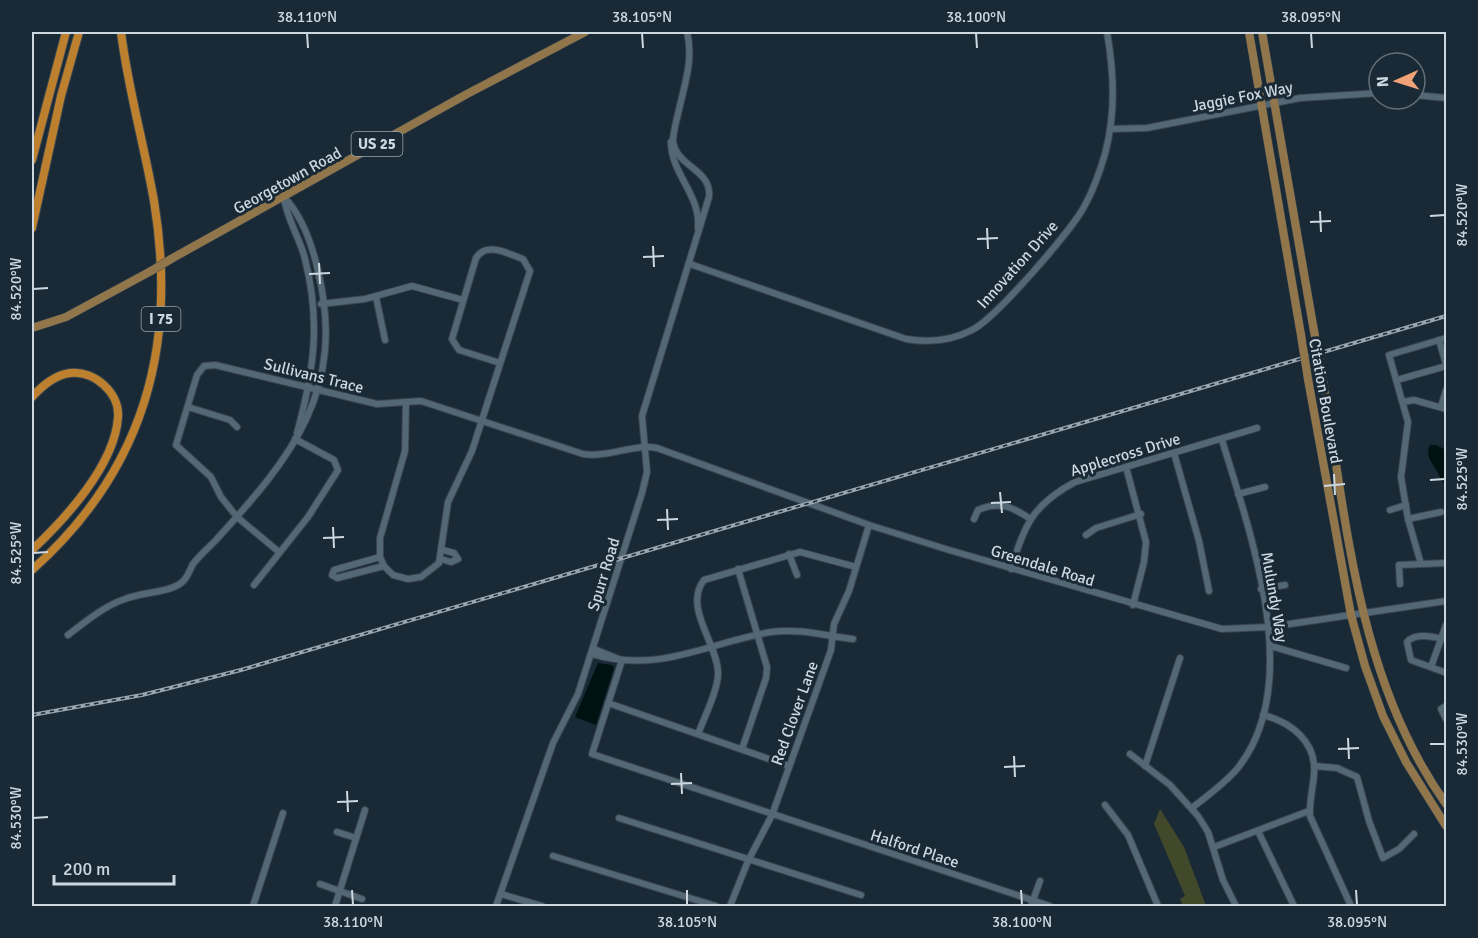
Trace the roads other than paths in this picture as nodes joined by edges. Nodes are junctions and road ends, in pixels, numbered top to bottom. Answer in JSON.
{"nodes":[{"id":1,"x":66,"y":32,"type":"edge"},
{"id":2,"x":79,"y":32,"type":"edge"},
{"id":3,"x":121,"y":32,"type":"edge"},
{"id":4,"x":585,"y":32,"type":"edge"},
{"id":5,"x":687,"y":32,"type":"edge"},
{"id":6,"x":1107,"y":32,"type":"edge"},
{"id":7,"x":1249,"y":32,"type":"edge"},
{"id":8,"x":1262,"y":32,"type":"edge"},
{"id":9,"x":1367,"y":93,"type":"edge"},
{"id":10,"x":1427,"y":96,"type":"edge"},
{"id":11,"x":1446,"y":98,"type":"edge"},
{"id":12,"x":1275,"y":102,"type":"junction"},
{"id":13,"x":1262,"y":105,"type":"junction"},
{"id":14,"x":676,"y":120,"type":"junction"},
{"id":15,"x":1110,"y":129,"type":"junction"},
{"id":16,"x":32,"y":160,"type":"edge"},
{"id":17,"x":284,"y":197,"type":"junction"},
{"id":18,"x":32,"y":228,"type":"edge"},
{"id":19,"x":697,"y":240,"type":"junction"},
{"id":20,"x":312,"y":250,"type":"junction"},
{"id":21,"x":304,"y":253,"type":"junction"},
{"id":22,"x":690,"y":264,"type":"junction"},
{"id":23,"x":376,"y":297,"type":"junction"},
{"id":24,"x":463,"y":300,"type":"junction"},
{"id":25,"x":324,"y":303,"type":"junction"},
{"id":26,"x":314,"y":305,"type":"junction"},
{"id":27,"x":32,"y":328,"type":"edge"},
{"id":28,"x":1443,"y":339,"type":"edge"},
{"id":29,"x":385,"y":340,"type":"dead end"},
{"id":30,"x":500,"y":363,"type":"junction"},
{"id":31,"x":1446,"y":365,"type":"edge"},
{"id":32,"x":1396,"y":380,"type":"junction"},
{"id":33,"x":309,"y":388,"type":"junction"},
{"id":34,"x":318,"y":390,"type":"junction"},
{"id":35,"x":1446,"y":390,"type":"edge"},
{"id":36,"x":32,"y":398,"type":"edge"},
{"id":37,"x":406,"y":402,"type":"junction"},
{"id":38,"x":1403,"y":402,"type":"junction"},
{"id":39,"x":188,"y":407,"type":"junction"},
{"id":40,"x":1444,"y":408,"type":"edge"},
{"id":41,"x":481,"y":421,"type":"junction"},
{"id":42,"x":237,"y":427,"type":"dead end"},
{"id":43,"x":1257,"y":428,"type":"dead end"},
{"id":44,"x":295,"y":439,"type":"junction"},
{"id":45,"x":1222,"y":440,"type":"junction"},
{"id":46,"x":644,"y":447,"type":"junction"},
{"id":47,"x":1174,"y":453,"type":"junction"},
{"id":48,"x":1126,"y":467,"type":"junction"},
{"id":49,"x":1265,"y":487,"type":"dead end"},
{"id":50,"x":1238,"y":494,"type":"junction"},
{"id":51,"x":1406,"y":505,"type":"junction"},
{"id":52,"x":1390,"y":510,"type":"dead end"},
{"id":53,"x":1441,"y":512,"type":"dead end"},
{"id":54,"x":1141,"y":514,"type":"junction"},
{"id":55,"x":237,"y":517,"type":"junction"},
{"id":56,"x":1029,"y":518,"type":"junction"},
{"id":57,"x":974,"y":519,"type":"dead end"},
{"id":58,"x":1408,"y":519,"type":"junction"},
{"id":59,"x":869,"y":525,"type":"junction"},
{"id":60,"x":1086,"y":536,"type":"dead end"},
{"id":61,"x":32,"y":550,"type":"edge"},
{"id":62,"x":443,"y":550,"type":"junction"},
{"id":63,"x":279,"y":552,"type":"junction"},
{"id":64,"x":789,"y":554,"type":"junction"},
{"id":65,"x":380,"y":557,"type":"junction"},
{"id":66,"x":441,"y":559,"type":"junction"},
{"id":67,"x":1446,"y":562,"type":"edge"},
{"id":68,"x":1421,"y":564,"type":"junction"},
{"id":69,"x":384,"y":566,"type":"junction"},
{"id":70,"x":856,"y":567,"type":"junction"},
{"id":71,"x":738,"y":569,"type":"junction"},
{"id":72,"x":1011,"y":569,"type":"junction"},
{"id":73,"x":32,"y":570,"type":"edge"},
{"id":74,"x":797,"y":575,"type":"dead end"},
{"id":75,"x":1400,"y":584,"type":"dead end"},
{"id":76,"x":254,"y":585,"type":"dead end"},
{"id":77,"x":1285,"y":585,"type":"dead end"},
{"id":78,"x":1261,"y":589,"type":"junction"},
{"id":79,"x":1209,"y":591,"type":"dead end"},
{"id":80,"x":1446,"y":601,"type":"edge"},
{"id":81,"x":1133,"y":605,"type":"junction"},
{"id":82,"x":1362,"y":613,"type":"junction"},
{"id":83,"x":1351,"y":615,"type":"junction"},
{"id":84,"x":1446,"y":624,"type":"edge"},
{"id":85,"x":1269,"y":627,"type":"junction"},
{"id":86,"x":68,"y":635,"type":"dead end"},
{"id":87,"x":758,"y":636,"type":"junction"},
{"id":88,"x":832,"y":636,"type":"junction"},
{"id":89,"x":853,"y":639,"type":"dead end"},
{"id":90,"x":1442,"y":639,"type":"junction"},
{"id":91,"x":1271,"y":646,"type":"junction"},
{"id":92,"x":711,"y":649,"type":"junction"},
{"id":93,"x":593,"y":652,"type":"junction"},
{"id":94,"x":1180,"y":658,"type":"dead end"},
{"id":95,"x":622,"y":660,"type":"junction"},
{"id":96,"x":1431,"y":667,"type":"junction"},
{"id":97,"x":1346,"y":668,"type":"dead end"},
{"id":98,"x":1444,"y":672,"type":"dead end"},
{"id":99,"x":608,"y":704,"type":"junction"},
{"id":100,"x":1446,"y":705,"type":"edge"},
{"id":101,"x":1263,"y":715,"type":"junction"},
{"id":102,"x":1446,"y":719,"type":"edge"},
{"id":103,"x":698,"y":734,"type":"junction"},
{"id":104,"x":742,"y":749,"type":"junction"},
{"id":105,"x":1130,"y":754,"type":"dead end"},
{"id":106,"x":789,"y":766,"type":"junction"},
{"id":107,"x":1145,"y":766,"type":"junction"},
{"id":108,"x":1314,"y":766,"type":"junction"},
{"id":109,"x":1446,"y":804,"type":"edge"},
{"id":110,"x":1105,"y":805,"type":"dead end"},
{"id":111,"x":1192,"y":808,"type":"junction"},
{"id":112,"x":364,"y":810,"type":"dead end"},
{"id":113,"x":1310,"y":811,"type":"junction"},
{"id":114,"x":283,"y":813,"type":"dead end"},
{"id":115,"x":772,"y":815,"type":"junction"},
{"id":116,"x":619,"y":818,"type":"dead end"},
{"id":117,"x":1446,"y":826,"type":"edge"},
{"id":118,"x":1258,"y":831,"type":"junction"},
{"id":119,"x":337,"y":832,"type":"dead end"},
{"id":120,"x":1414,"y":834,"type":"dead end"},
{"id":121,"x":356,"y":838,"type":"junction"},
{"id":122,"x":1214,"y":848,"type":"junction"},
{"id":123,"x":553,"y":856,"type":"dead end"},
{"id":124,"x":748,"y":861,"type":"junction"},
{"id":125,"x":1040,"y":881,"type":"dead end"},
{"id":126,"x":320,"y":884,"type":"dead end"},
{"id":127,"x":339,"y":891,"type":"junction"},
{"id":128,"x":501,"y":894,"type":"junction"},
{"id":129,"x":861,"y":895,"type":"dead end"},
{"id":130,"x":362,"y":898,"type":"dead end"},
{"id":131,"x":1032,"y":904,"type":"edge"},
{"id":132,"x":253,"y":906,"type":"edge"},
{"id":133,"x":335,"y":906,"type":"edge"},
{"id":134,"x":496,"y":906,"type":"edge"},
{"id":135,"x":542,"y":906,"type":"edge"},
{"id":136,"x":716,"y":906,"type":"edge"},
{"id":137,"x":730,"y":906,"type":"edge"},
{"id":138,"x":1050,"y":906,"type":"edge"},
{"id":139,"x":1158,"y":906,"type":"edge"},
{"id":140,"x":1236,"y":906,"type":"edge"},
{"id":141,"x":1294,"y":906,"type":"edge"},
{"id":142,"x":1351,"y":906,"type":"edge"}],
"edges":[{"from":1,"to":16,"type":"highway"},
{"from":2,"to":18,"type":"highway"},
{"from":3,"to":73,"type":"highway","number":"I 75"},
{"from":4,"to":17,"type":"main road","name":"Georgetown Road","number":"US 25"},
{"from":5,"to":14,"type":"street","name":"Spurr Road"},
{"from":6,"to":15,"type":"street","name":"Innovation Drive"},
{"from":7,"to":13,"type":"main road","name":"Citation Boulevard"},
{"from":8,"to":12,"type":"main road","name":"Citation Boulevard"},
{"from":9,"to":12,"type":"street","name":"Jaggie Fox Way"},
{"from":10,"to":11,"type":"street"},
{"from":12,"to":13,"type":"street","name":"Jaggie Fox Way"},
{"from":12,"to":82,"type":"main road","name":"Citation Boulevard","bridge":true},
{"from":13,"to":15,"type":"street","name":"Jaggie Fox Way"},
{"from":13,"to":83,"type":"main road","name":"Citation Boulevard","bridge":true},
{"from":14,"to":19,"type":"street","name":"Spurr Road"},
{"from":14,"to":19,"type":"street","name":"Spurr Road"},
{"from":15,"to":22,"type":"street","name":"Innovation Drive"},
{"from":17,"to":20,"type":"street"},
{"from":17,"to":21,"type":"street"},
{"from":17,"to":27,"type":"main road","name":"Georgetown Road","number":"US 25","bridge":true},
{"from":19,"to":22,"type":"street","name":"Spurr Road"},
{"from":20,"to":21,"type":"street"},
{"from":20,"to":25,"type":"street"},
{"from":21,"to":26,"type":"street"},
{"from":22,"to":46,"type":"street","name":"Spurr Road"},
{"from":23,"to":24,"type":"street"},
{"from":23,"to":25,"type":"street"},
{"from":23,"to":29,"type":"street"},
{"from":24,"to":30,"type":"street"},
{"from":24,"to":30,"type":"street"},
{"from":25,"to":26,"type":"street"},
{"from":25,"to":34,"type":"street"},
{"from":26,"to":33,"type":"street"},
{"from":28,"to":31,"type":"street"},
{"from":28,"to":32,"type":"street"},
{"from":30,"to":41,"type":"street"},
{"from":31,"to":32,"type":"street"},
{"from":32,"to":38,"type":"street"},
{"from":33,"to":34,"type":"street","name":"Sullivans Trace"},
{"from":33,"to":39,"type":"street","name":"Sullivans Trace"},
{"from":33,"to":44,"type":"street"},
{"from":34,"to":37,"type":"street","name":"Sullivans Trace"},
{"from":34,"to":44,"type":"street"},
{"from":35,"to":40,"type":"street"},
{"from":36,"to":61,"type":"highway"},
{"from":37,"to":41,"type":"street","name":"Sullivans Trace"},
{"from":37,"to":65,"type":"street"},
{"from":38,"to":40,"type":"street"},
{"from":38,"to":51,"type":"street"},
{"from":39,"to":42,"type":"street"},
{"from":39,"to":55,"type":"street","name":"Sullivans Trace"},
{"from":41,"to":46,"type":"street","name":"Sullivans Trace"},
{"from":41,"to":62,"type":"street"},
{"from":43,"to":45,"type":"street","name":"Applecross Drive"},
{"from":44,"to":55,"type":"street"},
{"from":44,"to":63,"type":"street"},
{"from":45,"to":47,"type":"street","name":"Applecross Drive"},
{"from":45,"to":50,"type":"street","name":"Mulundy Way"},
{"from":46,"to":59,"type":"street","name":"Greendale Road"},
{"from":46,"to":93,"type":"street","name":"Spurr Road"},
{"from":47,"to":48,"type":"street","name":"Applecross Drive"},
{"from":47,"to":79,"type":"street"},
{"from":48,"to":54,"type":"street"},
{"from":48,"to":56,"type":"street","name":"Applecross Drive"},
{"from":49,"to":50,"type":"street"},
{"from":50,"to":78,"type":"street","name":"Mulundy Way"},
{"from":51,"to":52,"type":"street"},
{"from":51,"to":58,"type":"street"},
{"from":53,"to":58,"type":"street"},
{"from":54,"to":60,"type":"street"},
{"from":54,"to":81,"type":"street"},
{"from":55,"to":63,"type":"street","name":"Sullivans Trace"},
{"from":55,"to":86,"type":"street"},
{"from":56,"to":57,"type":"street"},
{"from":56,"to":72,"type":"street","name":"Applecross Drive"},
{"from":58,"to":68,"type":"street"},
{"from":59,"to":70,"type":"street","name":"Red Clover Lane"},
{"from":59,"to":72,"type":"street","name":"Greendale Road"},
{"from":62,"to":66,"type":"street"},
{"from":62,"to":66,"type":"street"},
{"from":63,"to":76,"type":"street"},
{"from":64,"to":70,"type":"street"},
{"from":64,"to":71,"type":"street"},
{"from":64,"to":74,"type":"street"},
{"from":65,"to":69,"type":"street"},
{"from":65,"to":69,"type":"street"},
{"from":66,"to":69,"type":"street"},
{"from":67,"to":68,"type":"street"},
{"from":68,"to":75,"type":"street"},
{"from":70,"to":88,"type":"street","name":"Red Clover Lane"},
{"from":71,"to":87,"type":"street"},
{"from":71,"to":92,"type":"street"},
{"from":72,"to":81,"type":"street","name":"Greendale Road"},
{"from":77,"to":78,"type":"street"},
{"from":78,"to":85,"type":"street","name":"Mulundy Way"},
{"from":80,"to":82,"type":"street","name":"Greendale Road"},
{"from":81,"to":85,"type":"street","name":"Greendale Road"},
{"from":82,"to":83,"type":"street","name":"Greendale Road"},
{"from":82,"to":109,"type":"main road","name":"Citation Boulevard"},
{"from":83,"to":85,"type":"street","name":"Greendale Road"},
{"from":83,"to":117,"type":"main road","name":"Citation Boulevard"},
{"from":84,"to":90,"type":"street"},
{"from":85,"to":91,"type":"street","name":"Mulundy Way"},
{"from":87,"to":88,"type":"street"},
{"from":87,"to":92,"type":"street"},
{"from":87,"to":104,"type":"street"},
{"from":88,"to":89,"type":"street"},
{"from":88,"to":106,"type":"street","name":"Red Clover Lane"},
{"from":90,"to":96,"type":"street"},
{"from":90,"to":96,"type":"street"},
{"from":91,"to":97,"type":"street"},
{"from":91,"to":101,"type":"street","name":"Mulundy Way"},
{"from":92,"to":95,"type":"street"},
{"from":92,"to":103,"type":"street"},
{"from":93,"to":95,"type":"street"},
{"from":93,"to":128,"type":"street","name":"Spurr Road"},
{"from":94,"to":107,"type":"street"},
{"from":95,"to":99,"type":"street"},
{"from":96,"to":98,"type":"street"},
{"from":99,"to":103,"type":"street"},
{"from":99,"to":115,"type":"street","name":"Halford Place"},
{"from":100,"to":102,"type":"street"},
{"from":101,"to":108,"type":"street"},
{"from":101,"to":111,"type":"street","name":"Mulundy Way"},
{"from":103,"to":104,"type":"street"},
{"from":104,"to":106,"type":"street"},
{"from":105,"to":107,"type":"street"},
{"from":106,"to":115,"type":"street","name":"Red Clover Lane"},
{"from":107,"to":111,"type":"street"},
{"from":108,"to":113,"type":"street"},
{"from":108,"to":120,"type":"street"},
{"from":110,"to":139,"type":"street"},
{"from":111,"to":122,"type":"street"},
{"from":112,"to":121,"type":"street"},
{"from":113,"to":118,"type":"street"},
{"from":113,"to":142,"type":"street"},
{"from":114,"to":132,"type":"street"},
{"from":115,"to":124,"type":"street","name":"Red Clover Lane"},
{"from":115,"to":131,"type":"street","name":"Halford Place"},
{"from":116,"to":124,"type":"street"},
{"from":118,"to":122,"type":"street"},
{"from":118,"to":141,"type":"street"},
{"from":119,"to":121,"type":"street"},
{"from":121,"to":127,"type":"street"},
{"from":122,"to":140,"type":"street"},
{"from":123,"to":136,"type":"street"},
{"from":124,"to":129,"type":"street"},
{"from":124,"to":137,"type":"street","name":"Red Clover Lane"},
{"from":125,"to":131,"type":"street"},
{"from":126,"to":127,"type":"street"},
{"from":127,"to":130,"type":"street"},
{"from":127,"to":133,"type":"street"},
{"from":128,"to":134,"type":"street","name":"Spurr Road"},
{"from":128,"to":135,"type":"street"},
{"from":131,"to":138,"type":"street","name":"Halford Place"}]}
